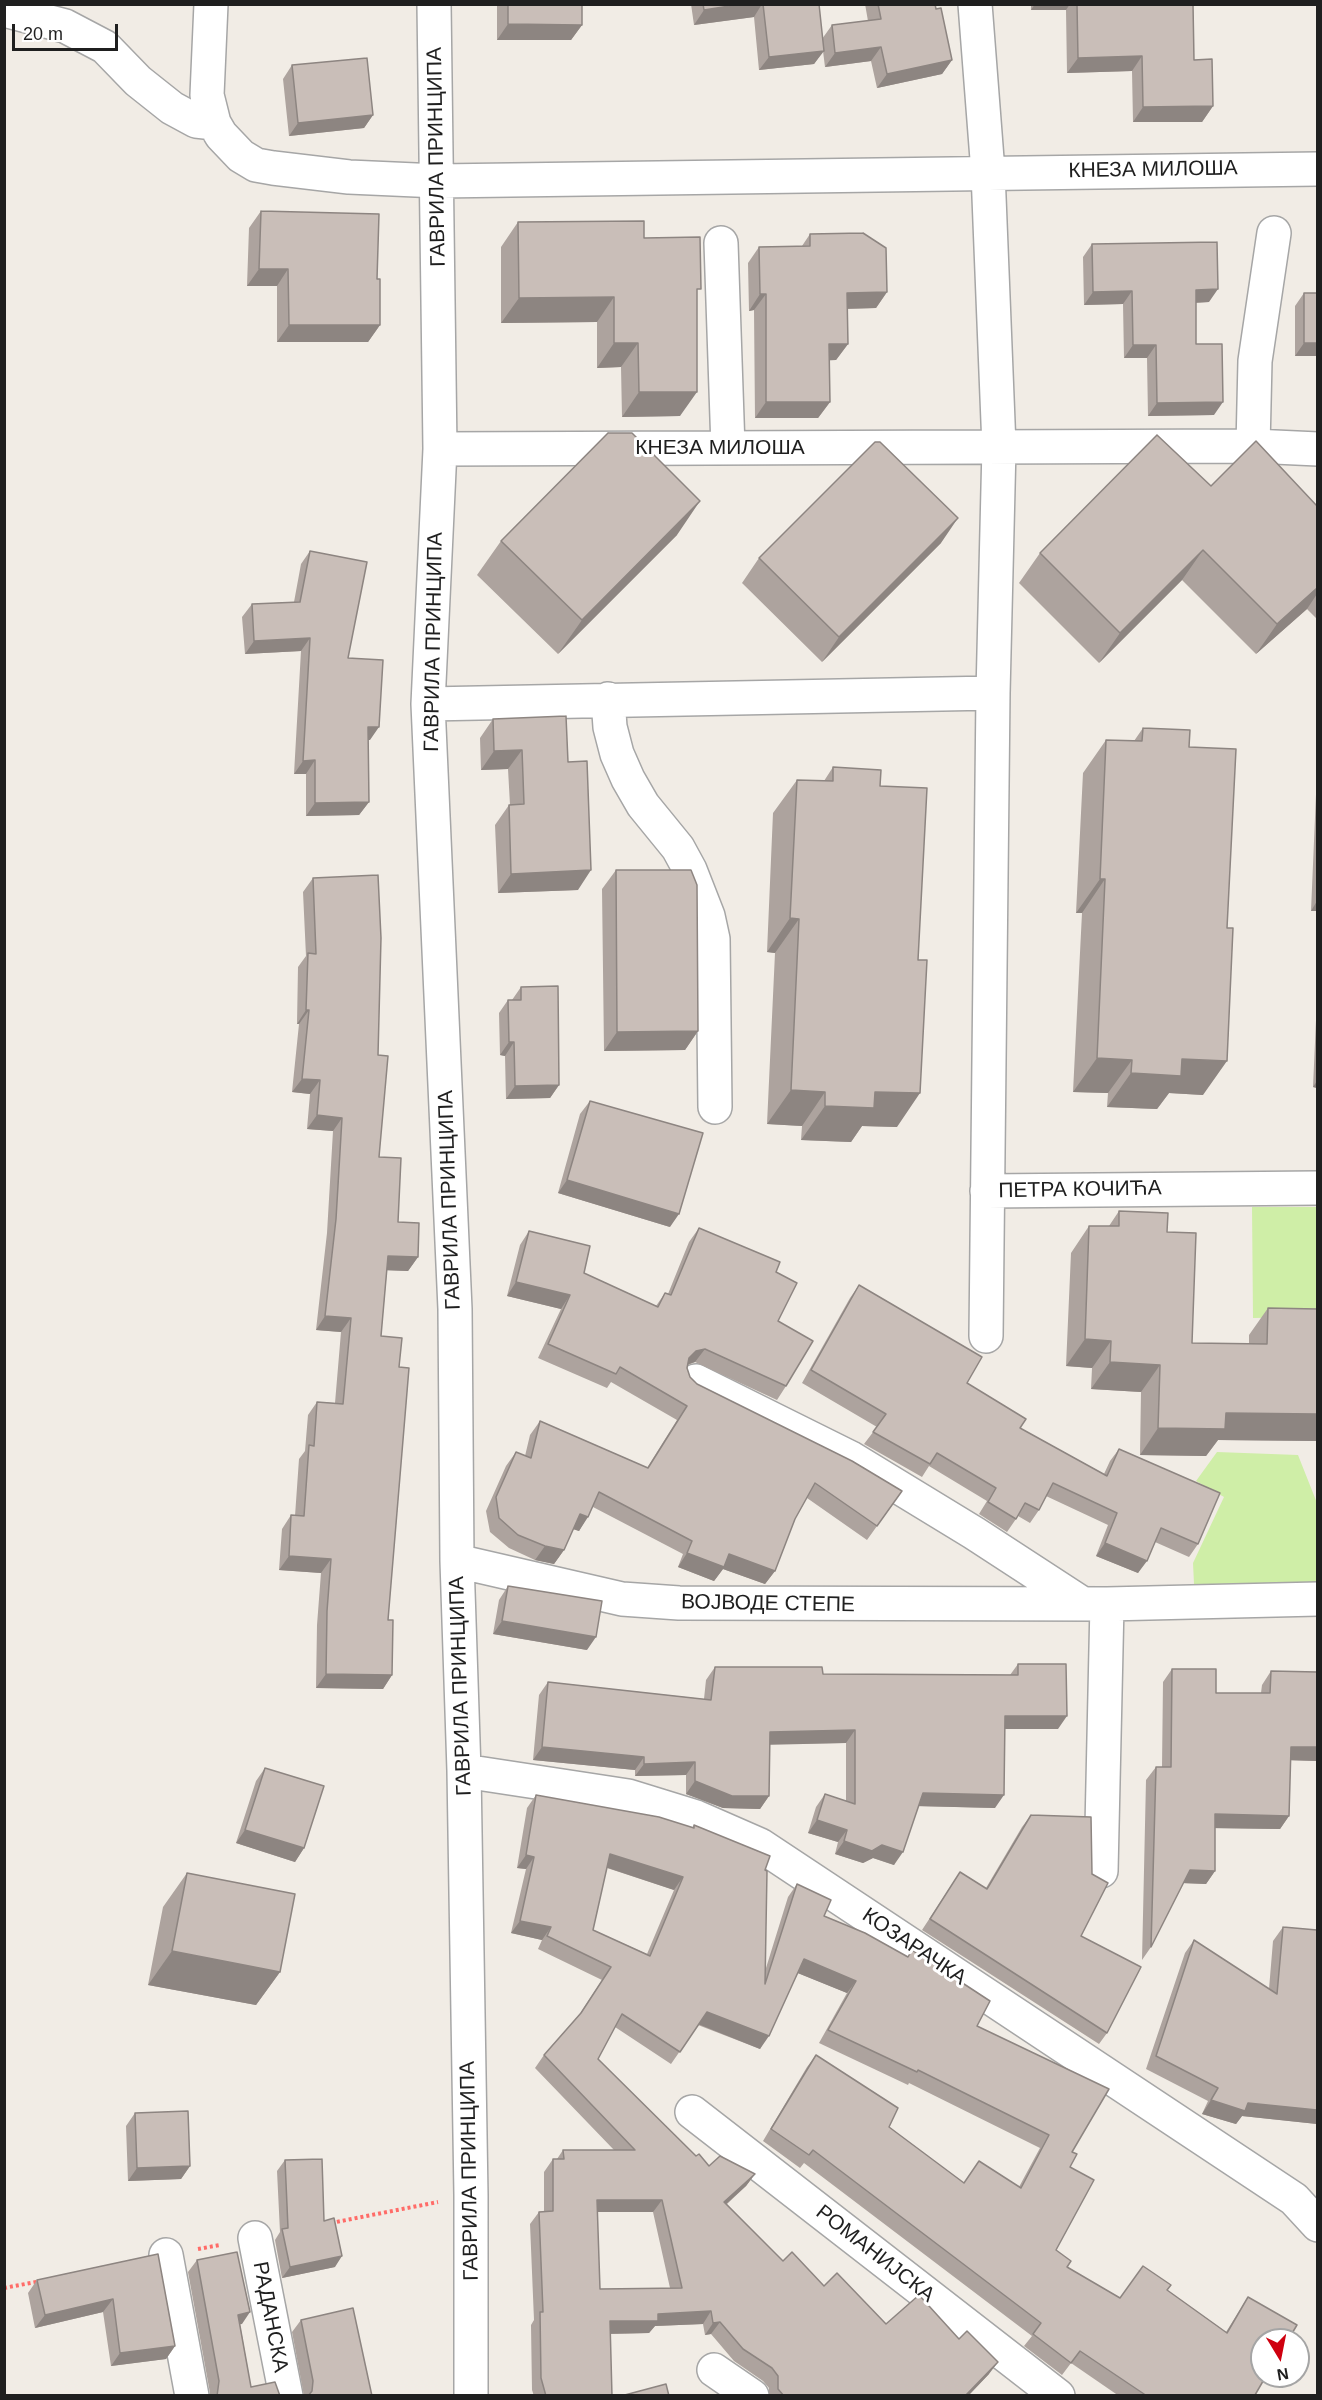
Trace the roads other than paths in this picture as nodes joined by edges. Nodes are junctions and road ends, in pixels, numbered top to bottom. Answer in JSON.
{"nodes":[{"id":1,"x":211,"y":4,"type":"edge"},
{"id":2,"x":434,"y":4,"type":"edge"},
{"id":3,"x":975,"y":4,"type":"edge"},
{"id":4,"x":4,"y":10,"type":"edge"},
{"id":5,"x":214,"y":123,"type":"junction"},
{"id":6,"x":1317,"y":169,"type":"edge"},
{"id":7,"x":988,"y":172,"type":"junction"},
{"id":8,"x":438,"y":181,"type":"junction"},
{"id":9,"x":1274,"y":233,"type":"dead end"},
{"id":10,"x":721,"y":243,"type":"dead end"},
{"id":11,"x":1253,"y":446,"type":"junction"},
{"id":12,"x":999,"y":447,"type":"junction"},
{"id":13,"x":728,"y":448,"type":"junction"},
{"id":14,"x":440,"y":449,"type":"junction"},
{"id":15,"x":1317,"y":449,"type":"edge"},
{"id":16,"x":993,"y":693,"type":"junction"},
{"id":17,"x":608,"y":699,"type":"junction"},
{"id":18,"x":428,"y":704,"type":"junction"},
{"id":19,"x":715,"y":1107,"type":"dead end"},
{"id":20,"x":1317,"y":1188,"type":"edge"},
{"id":21,"x":987,"y":1191,"type":"junction"},
{"id":22,"x":986,"y":1336,"type":"dead end"},
{"id":23,"x":696,"y":1381,"type":"edge"},
{"id":24,"x":457,"y":1561,"type":"junction"},
{"id":25,"x":1317,"y":1599,"type":"edge"},
{"id":26,"x":1095,"y":1604,"type":"junction"},
{"id":27,"x":464,"y":1771,"type":"junction"},
{"id":28,"x":1101,"y":1871,"type":"dead end"},
{"id":29,"x":692,"y":2112,"type":"dead end"},
{"id":30,"x":1317,"y":2225,"type":"edge"},
{"id":31,"x":255,"y":2238,"type":"dead end"},
{"id":32,"x":166,"y":2255,"type":"dead end"},
{"id":33,"x":714,"y":2370,"type":"dead end"},
{"id":34,"x":192,"y":2396,"type":"edge"},
{"id":35,"x":286,"y":2396,"type":"edge"},
{"id":36,"x":471,"y":2396,"type":"edge"},
{"id":37,"x":752,"y":2396,"type":"edge"},
{"id":38,"x":1058,"y":2396,"type":"edge"}],
"edges":[{"from":1,"to":5,"type":"street"},
{"from":2,"to":8,"type":"street","name":"ГАВРИЛА ПРИНЦИПА"},
{"from":3,"to":7,"type":"street"},
{"from":4,"to":5,"type":"street"},
{"from":5,"to":8,"type":"street","name":"КНЕЗА МИЛОША"},
{"from":6,"to":7,"type":"street","name":"КНЕЗА МИЛОША"},
{"from":7,"to":8,"type":"street","name":"КНЕЗА МИЛОША"},
{"from":7,"to":12,"type":"street"},
{"from":8,"to":14,"type":"street","name":"ГАВРИЛА ПРИНЦИПА"},
{"from":9,"to":11,"type":"street"},
{"from":10,"to":13,"type":"street"},
{"from":11,"to":12,"type":"street","name":"КНЕЗА МИЛОША"},
{"from":11,"to":15,"type":"street","name":"КНЕЗА МИЛОША"},
{"from":12,"to":13,"type":"street","name":"КНЕЗА МИЛОША"},
{"from":12,"to":16,"type":"street"},
{"from":13,"to":14,"type":"street","name":"КНЕЗА МИЛОША"},
{"from":14,"to":18,"type":"street","name":"ГАВРИЛА ПРИНЦИПА"},
{"from":16,"to":17,"type":"street"},
{"from":16,"to":21,"type":"street"},
{"from":17,"to":18,"type":"street"},
{"from":17,"to":19,"type":"street"},
{"from":18,"to":24,"type":"street","name":"ГАВРИЛА ПРИНЦИПА"},
{"from":20,"to":21,"type":"street","name":"ПЕТРА КОЧИЋА"},
{"from":21,"to":22,"type":"street","name":"ПЕТРА КОЧИЋА"},
{"from":23,"to":26,"type":"street"},
{"from":24,"to":26,"type":"street","name":"ВОЈВОДЕ СТЕПЕ"},
{"from":24,"to":27,"type":"street","name":"ГАВРИЛА ПРИНЦИПА"},
{"from":25,"to":26,"type":"street","name":"ВОЈВОДЕ СТЕПЕ"},
{"from":26,"to":28,"type":"street"},
{"from":27,"to":30,"type":"street","name":"КОЗАРАЧКА"},
{"from":27,"to":36,"type":"street","name":"ГАВРИЛА ПРИНЦИПА"},
{"from":29,"to":38,"type":"street","name":"РОМАНИЈСКА"},
{"from":31,"to":35,"type":"street","name":"РАДАНСКА"},
{"from":32,"to":34,"type":"street"},
{"from":33,"to":37,"type":"street"}]}
